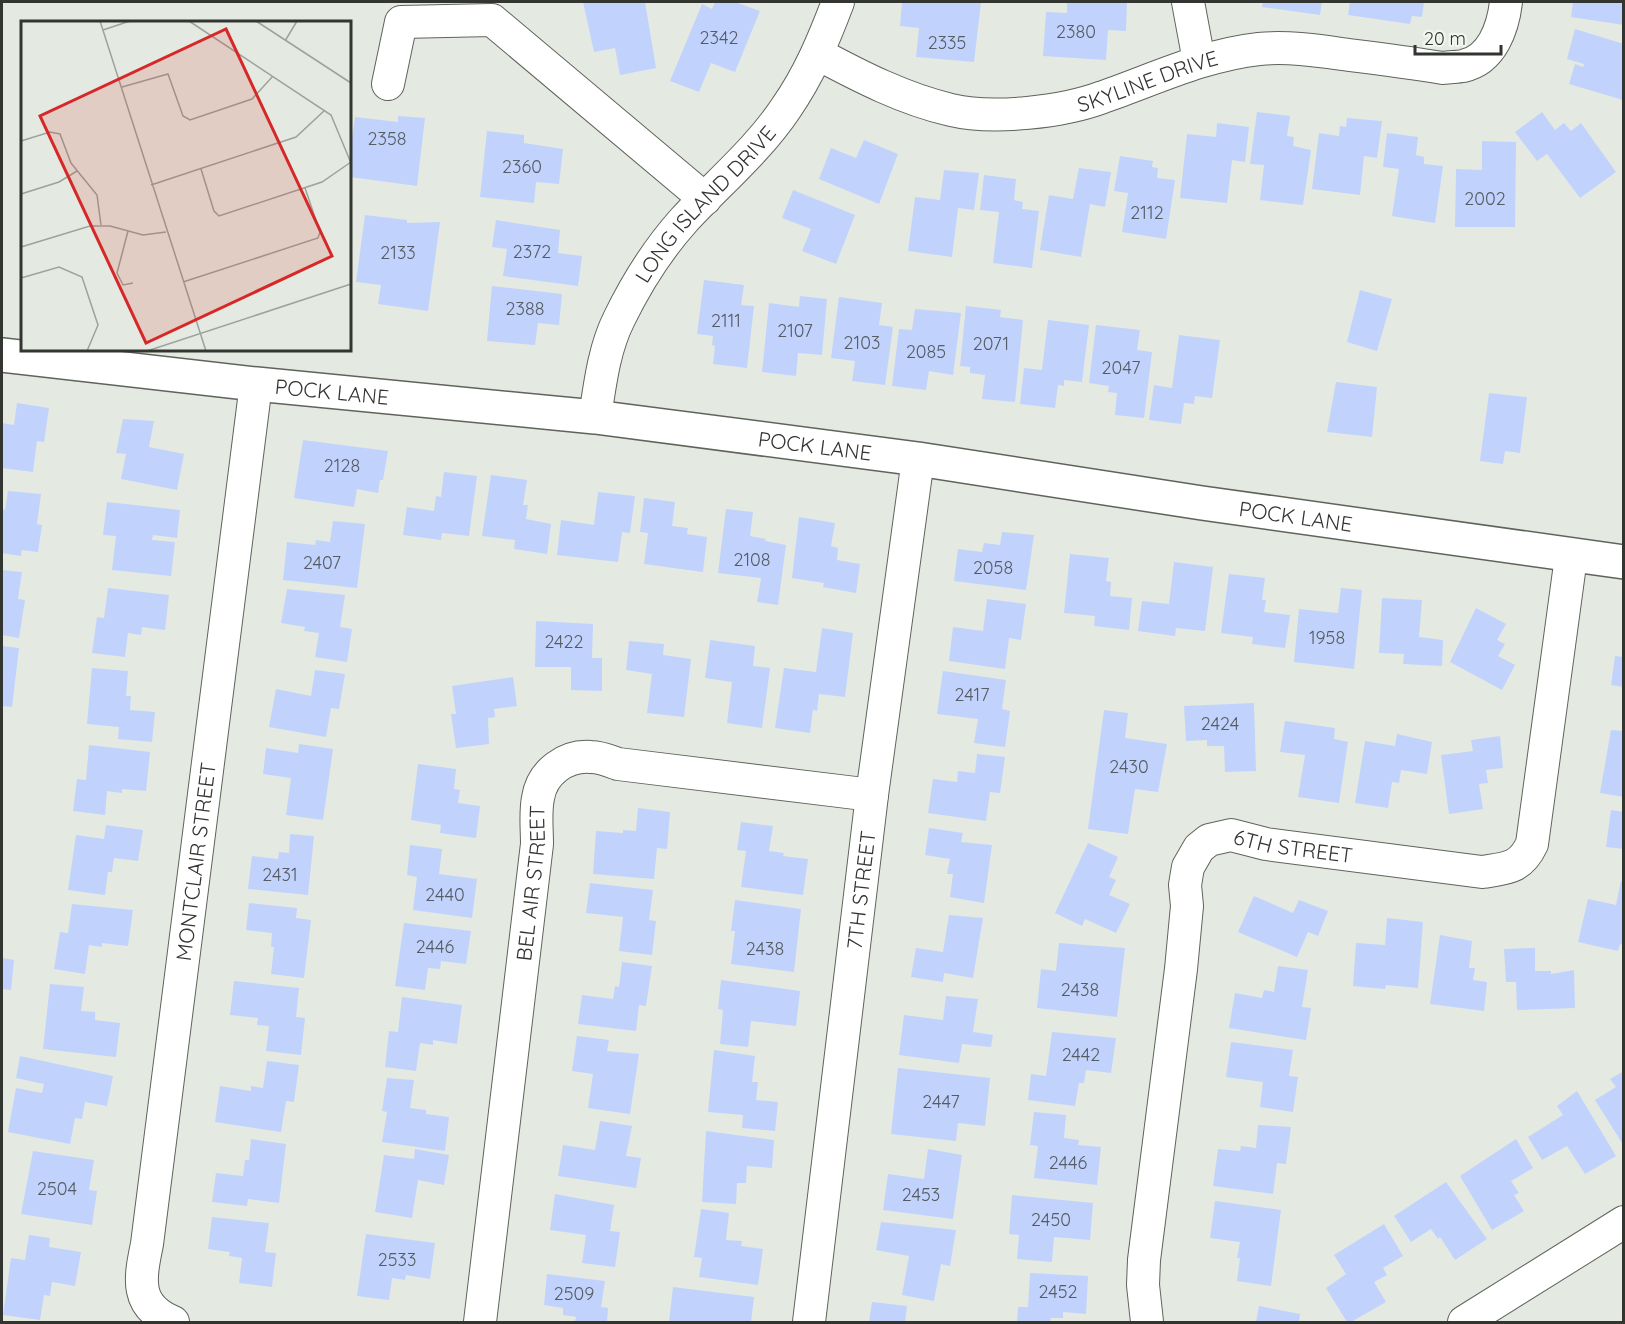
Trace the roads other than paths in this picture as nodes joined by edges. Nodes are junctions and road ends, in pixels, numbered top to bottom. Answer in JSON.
{"nodes":[{"id":1,"x":838,"y":2,"type":"edge"},
{"id":2,"x":1188,"y":2,"type":"edge"},
{"id":3,"x":1506,"y":2,"type":"edge"},
{"id":4,"x":818,"y":54,"type":"junction"},
{"id":5,"x":1199,"y":62,"type":"junction"},
{"id":6,"x":388,"y":84,"type":"dead end"},
{"id":7,"x":705,"y":199,"type":"junction"},
{"id":8,"x":2,"y":355,"type":"edge"},
{"id":9,"x":256,"y":384,"type":"junction"},
{"id":10,"x":595,"y":417,"type":"junction"},
{"id":11,"x":918,"y":459,"type":"junction"},
{"id":12,"x":1571,"y":556,"type":"junction"},
{"id":13,"x":1623,"y":562,"type":"edge"},
{"id":14,"x":872,"y":795,"type":"junction"},
{"id":15,"x":1623,"y":1222,"type":"edge"},
{"id":16,"x":173,"y":1323,"type":"edge"},
{"id":17,"x":480,"y":1323,"type":"edge"},
{"id":18,"x":809,"y":1323,"type":"edge"},
{"id":19,"x":1147,"y":1323,"type":"edge"},
{"id":20,"x":1464,"y":1323,"type":"edge"}],
"edges":[{"from":1,"to":4,"type":"street","name":"LONG ISLAND DRIVE"},
{"from":2,"to":5,"type":"street"},
{"from":3,"to":5,"type":"street","name":"SKYLINE DRIVE"},
{"from":4,"to":5,"type":"street","name":"SKYLINE DRIVE"},
{"from":4,"to":7,"type":"street","name":"LONG ISLAND DRIVE"},
{"from":6,"to":7,"type":"street"},
{"from":7,"to":10,"type":"street","name":"LONG ISLAND DRIVE"},
{"from":8,"to":9,"type":"street","name":"POCK LANE"},
{"from":9,"to":10,"type":"street","name":"POCK LANE"},
{"from":9,"to":16,"type":"street","name":"MONTCLAIR STREET"},
{"from":10,"to":11,"type":"street","name":"POCK LANE"},
{"from":11,"to":12,"type":"street","name":"POCK LANE"},
{"from":11,"to":14,"type":"street","name":"7TH STREET"},
{"from":12,"to":13,"type":"street","name":"POCK LANE"},
{"from":12,"to":19,"type":"street","name":"6TH STREET"},
{"from":14,"to":17,"type":"street","name":"BEL AIR STREET"},
{"from":14,"to":18,"type":"street","name":"7TH STREET"},
{"from":15,"to":20,"type":"street"}]}
